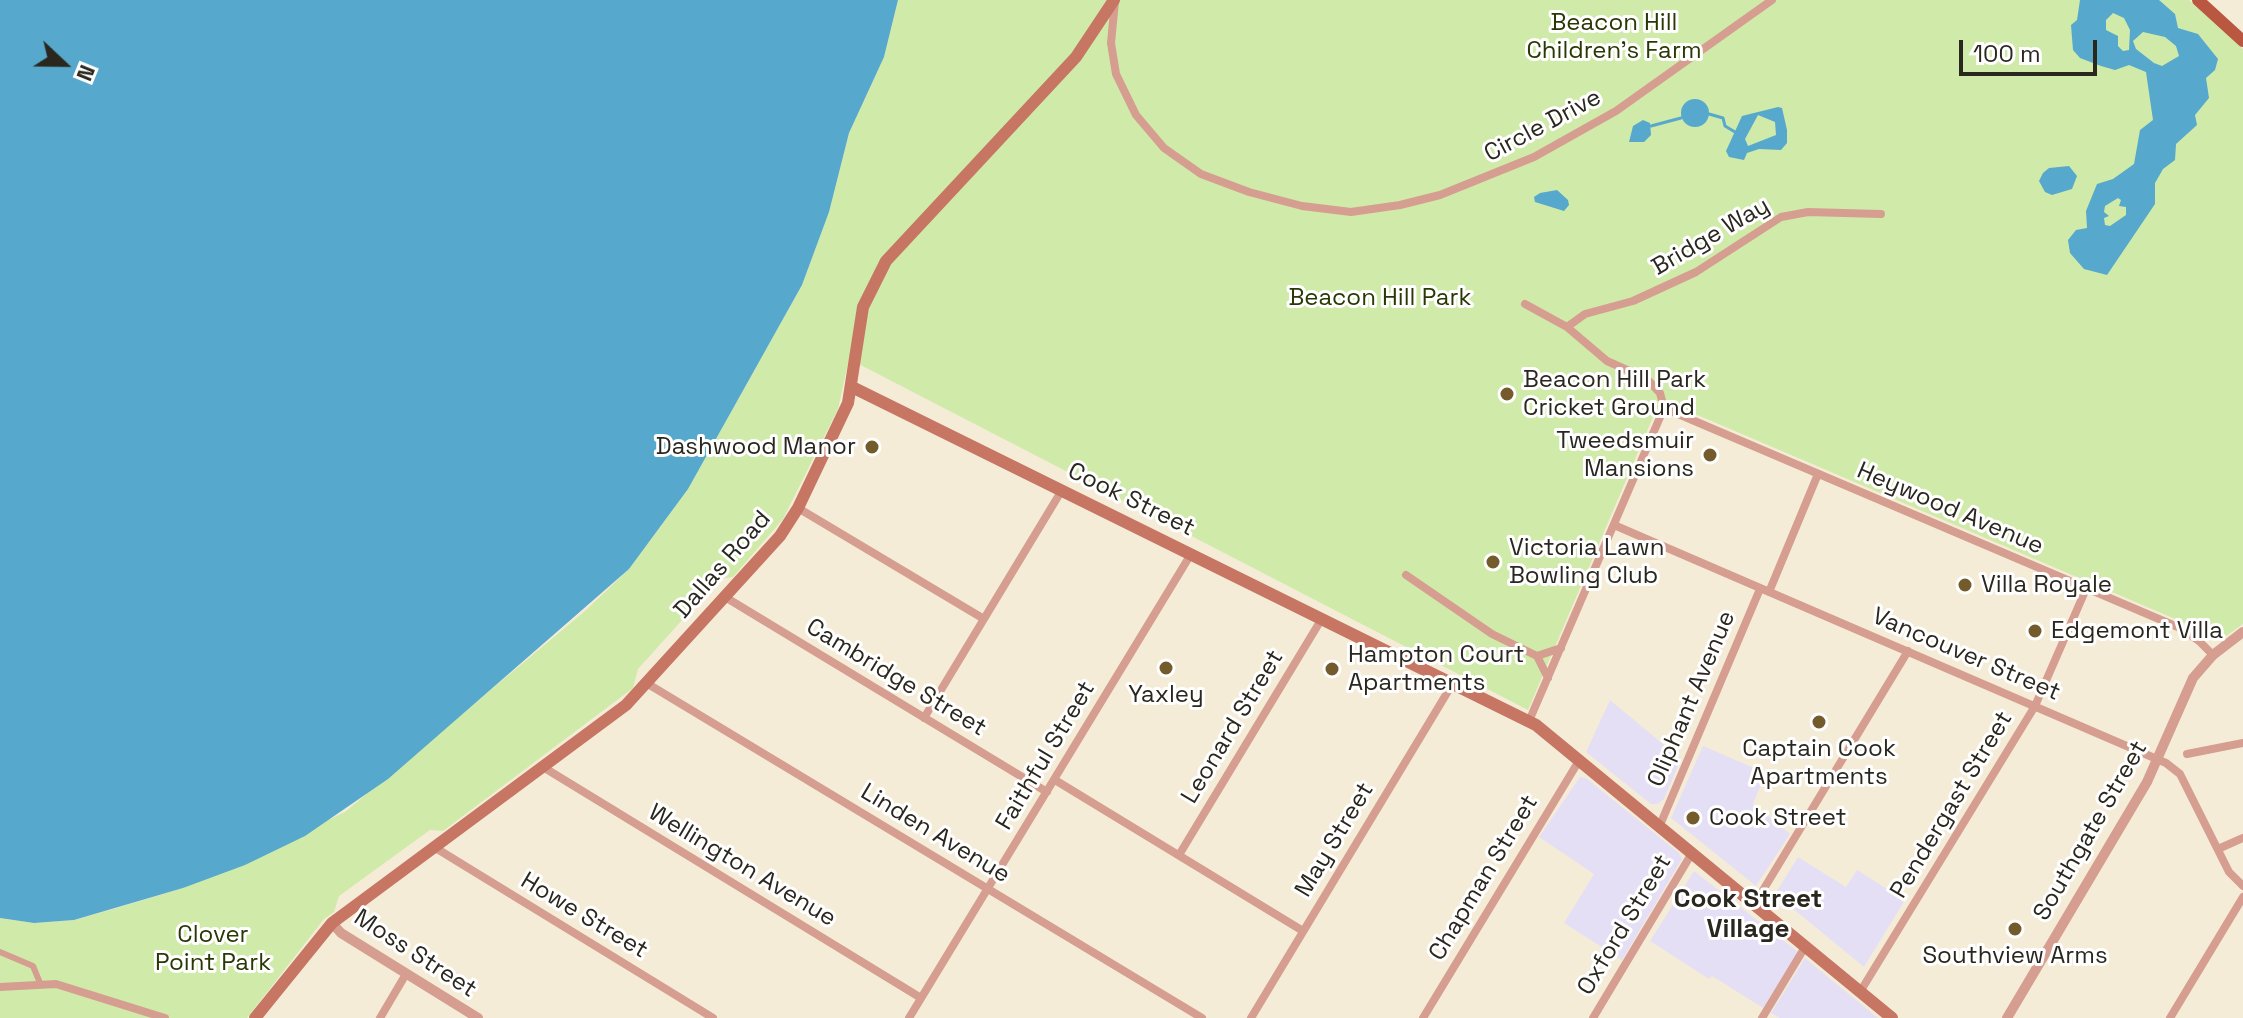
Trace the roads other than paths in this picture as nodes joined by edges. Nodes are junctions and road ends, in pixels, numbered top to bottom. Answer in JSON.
{"nodes":[{"id":1,"x":1114,"y":0,"type":"edge"},
{"id":2,"x":1772,"y":0,"type":"edge"},
{"id":3,"x":2198,"y":0,"type":"edge"},
{"id":4,"x":2243,"y":41,"type":"edge"},
{"id":5,"x":1881,"y":214,"type":"dead end"},
{"id":6,"x":1525,"y":304,"type":"dead end"},
{"id":7,"x":1567,"y":327,"type":"junction"},
{"id":8,"x":852,"y":387,"type":"junction"},
{"id":9,"x":1664,"y":408,"type":"junction"},
{"id":10,"x":1818,"y":474,"type":"junction"},
{"id":11,"x":1062,"y":490,"type":"junction"},
{"id":12,"x":798,"y":508,"type":"junction"},
{"id":13,"x":1614,"y":525,"type":"junction"},
{"id":14,"x":1191,"y":554,"type":"junction"},
{"id":15,"x":1406,"y":575,"type":"dead end"},
{"id":16,"x":2086,"y":589,"type":"junction"},
{"id":17,"x":1764,"y":591,"type":"junction"},
{"id":18,"x":725,"y":597,"type":"junction"},
{"id":19,"x":984,"y":619,"type":"junction"},
{"id":20,"x":1321,"y":620,"type":"junction"},
{"id":21,"x":2243,"y":632,"type":"edge"},
{"id":22,"x":1561,"y":648,"type":"junction"},
{"id":23,"x":1908,"y":651,"type":"junction"},
{"id":24,"x":2213,"y":655,"type":"junction"},
{"id":25,"x":1537,"y":656,"type":"junction"},
{"id":26,"x":1548,"y":678,"type":"junction"},
{"id":27,"x":1453,"y":683,"type":"junction"},
{"id":28,"x":648,"y":684,"type":"junction"},
{"id":29,"x":2035,"y":706,"type":"junction"},
{"id":30,"x":924,"y":718,"type":"junction"},
{"id":31,"x":1529,"y":721,"type":"junction"},
{"id":32,"x":2243,"y":743,"type":"edge"},
{"id":33,"x":2187,"y":754,"type":"dead end"},
{"id":34,"x":2158,"y":758,"type":"junction"},
{"id":35,"x":1580,"y":759,"type":"junction"},
{"id":36,"x":543,"y":767,"type":"junction"},
{"id":37,"x":1055,"y":780,"type":"junction"},
{"id":38,"x":1047,"y":792,"type":"junction"},
{"id":39,"x":1660,"y":825,"type":"junction"},
{"id":40,"x":2243,"y":838,"type":"edge"},
{"id":41,"x":434,"y":847,"type":"junction"},
{"id":42,"x":2218,"y":849,"type":"junction"},
{"id":43,"x":1692,"y":853,"type":"junction"},
{"id":44,"x":1179,"y":855,"type":"junction"},
{"id":45,"x":2243,"y":886,"type":"edge"},
{"id":46,"x":989,"y":890,"type":"junction"},
{"id":47,"x":2243,"y":897,"type":"edge"},
{"id":48,"x":1754,"y":905,"type":"junction"},
{"id":49,"x":332,"y":923,"type":"junction"},
{"id":50,"x":1303,"y":931,"type":"junction"},
{"id":51,"x":1805,"y":947,"type":"junction"},
{"id":52,"x":0,"y":952,"type":"edge"},
{"id":53,"x":406,"y":974,"type":"junction"},
{"id":54,"x":40,"y":983,"type":"junction"},
{"id":55,"x":0,"y":987,"type":"edge"},
{"id":56,"x":1860,"y":992,"type":"junction"},
{"id":57,"x":921,"y":998,"type":"junction"},
{"id":58,"x":165,"y":1018,"type":"edge"},
{"id":59,"x":255,"y":1018,"type":"edge"},
{"id":60,"x":380,"y":1018,"type":"edge"},
{"id":61,"x":478,"y":1018,"type":"edge"},
{"id":62,"x":713,"y":1018,"type":"edge"},
{"id":63,"x":909,"y":1018,"type":"edge"},
{"id":64,"x":1202,"y":1018,"type":"edge"},
{"id":65,"x":1251,"y":1018,"type":"edge"},
{"id":66,"x":1423,"y":1018,"type":"edge"},
{"id":67,"x":1593,"y":1018,"type":"edge"},
{"id":68,"x":1762,"y":1018,"type":"edge"},
{"id":69,"x":1892,"y":1018,"type":"edge"},
{"id":70,"x":2007,"y":1018,"type":"edge"},
{"id":71,"x":2170,"y":1018,"type":"edge"}],
"edges":[{"from":1,"to":2,"type":"street","name":"Circle Drive"},
{"from":1,"to":8,"type":"main road","name":"Dallas Road"},
{"from":3,"to":4,"type":"main road"},
{"from":5,"to":7,"type":"street","name":"Bridge Way"},
{"from":6,"to":7,"type":"street"},
{"from":7,"to":9,"type":"street"},
{"from":8,"to":11,"type":"main road","name":"Cook Street"},
{"from":8,"to":12,"type":"main road","name":"Dallas Road"},
{"from":9,"to":10,"type":"street","name":"Heywood Avenue"},
{"from":9,"to":13,"type":"street"},
{"from":10,"to":16,"type":"street","name":"Heywood Avenue"},
{"from":10,"to":17,"type":"street","name":"Oliphant Avenue"},
{"from":11,"to":14,"type":"main road","name":"Cook Street"},
{"from":11,"to":19,"type":"street"},
{"from":12,"to":18,"type":"main road","name":"Dallas Road"},
{"from":12,"to":19,"type":"street"},
{"from":13,"to":17,"type":"street","name":"Vancouver Street"},
{"from":13,"to":22,"type":"street"},
{"from":14,"to":20,"type":"main road","name":"Cook Street"},
{"from":14,"to":37,"type":"street","name":"Faithful Street"},
{"from":15,"to":25,"type":"street"},
{"from":16,"to":24,"type":"street","name":"Heywood Avenue"},
{"from":16,"to":29,"type":"street","name":"Pendergast Street"},
{"from":17,"to":23,"type":"street","name":"Vancouver Street"},
{"from":17,"to":39,"type":"street","name":"Oliphant Avenue"},
{"from":18,"to":28,"type":"main road","name":"Dallas Road"},
{"from":18,"to":30,"type":"street","name":"Cambridge Street"},
{"from":19,"to":30,"type":"street"},
{"from":20,"to":27,"type":"main road","name":"Cook Street"},
{"from":20,"to":44,"type":"street","name":"Leonard Street"},
{"from":21,"to":24,"type":"street","name":"Southgate Street"},
{"from":22,"to":25,"type":"street"},
{"from":22,"to":26,"type":"street"},
{"from":23,"to":29,"type":"street","name":"Vancouver Street"},
{"from":23,"to":48,"type":"street"},
{"from":24,"to":34,"type":"street","name":"Southgate Street"},
{"from":25,"to":26,"type":"street"},
{"from":26,"to":31,"type":"street"},
{"from":27,"to":31,"type":"main road","name":"Cook Street"},
{"from":27,"to":50,"type":"street","name":"May Street"},
{"from":28,"to":36,"type":"main road","name":"Dallas Road"},
{"from":28,"to":46,"type":"street","name":"Linden Avenue"},
{"from":29,"to":34,"type":"street","name":"Vancouver Street"},
{"from":29,"to":56,"type":"street","name":"Pendergast Street"},
{"from":30,"to":38,"type":"street","name":"Cambridge Street"},
{"from":31,"to":35,"type":"main road","name":"Cook Street"},
{"from":32,"to":33,"type":"street"},
{"from":34,"to":42,"type":"street","name":"Vancouver Street"},
{"from":34,"to":70,"type":"street","name":"Southgate Street"},
{"from":35,"to":39,"type":"main road","name":"Cook Street"},
{"from":35,"to":66,"type":"street","name":"Chapman Street"},
{"from":36,"to":41,"type":"main road","name":"Dallas Road"},
{"from":36,"to":57,"type":"street","name":"Wellington Avenue"},
{"from":37,"to":38,"type":"street","name":"Faithful Street"},
{"from":37,"to":44,"type":"street"},
{"from":38,"to":46,"type":"street","name":"Faithful Street"},
{"from":39,"to":43,"type":"main road","name":"Cook Street"},
{"from":40,"to":42,"type":"street"},
{"from":41,"to":49,"type":"main road","name":"Dallas Road"},
{"from":41,"to":62,"type":"street","name":"Howe Street"},
{"from":42,"to":45,"type":"street","name":"Vancouver Street"},
{"from":43,"to":48,"type":"main road","name":"Cook Street"},
{"from":43,"to":67,"type":"street","name":"Oxford Street"},
{"from":44,"to":50,"type":"street"},
{"from":46,"to":57,"type":"street","name":"Faithful Street"},
{"from":46,"to":64,"type":"street","name":"Linden Avenue"},
{"from":47,"to":71,"type":"street"},
{"from":48,"to":51,"type":"main road","name":"Cook Street"},
{"from":49,"to":53,"type":"street","name":"Moss Street"},
{"from":49,"to":59,"type":"main road","name":"Dallas Road"},
{"from":50,"to":65,"type":"street","name":"May Street"},
{"from":51,"to":56,"type":"main road","name":"Cook Street"},
{"from":51,"to":68,"type":"street"},
{"from":52,"to":54,"type":"street"},
{"from":53,"to":60,"type":"street"},
{"from":53,"to":61,"type":"street","name":"Moss Street"},
{"from":54,"to":55,"type":"street"},
{"from":54,"to":58,"type":"street"},
{"from":56,"to":69,"type":"main road","name":"Cook Street"},
{"from":57,"to":63,"type":"street","name":"Faithful Street"}]}
